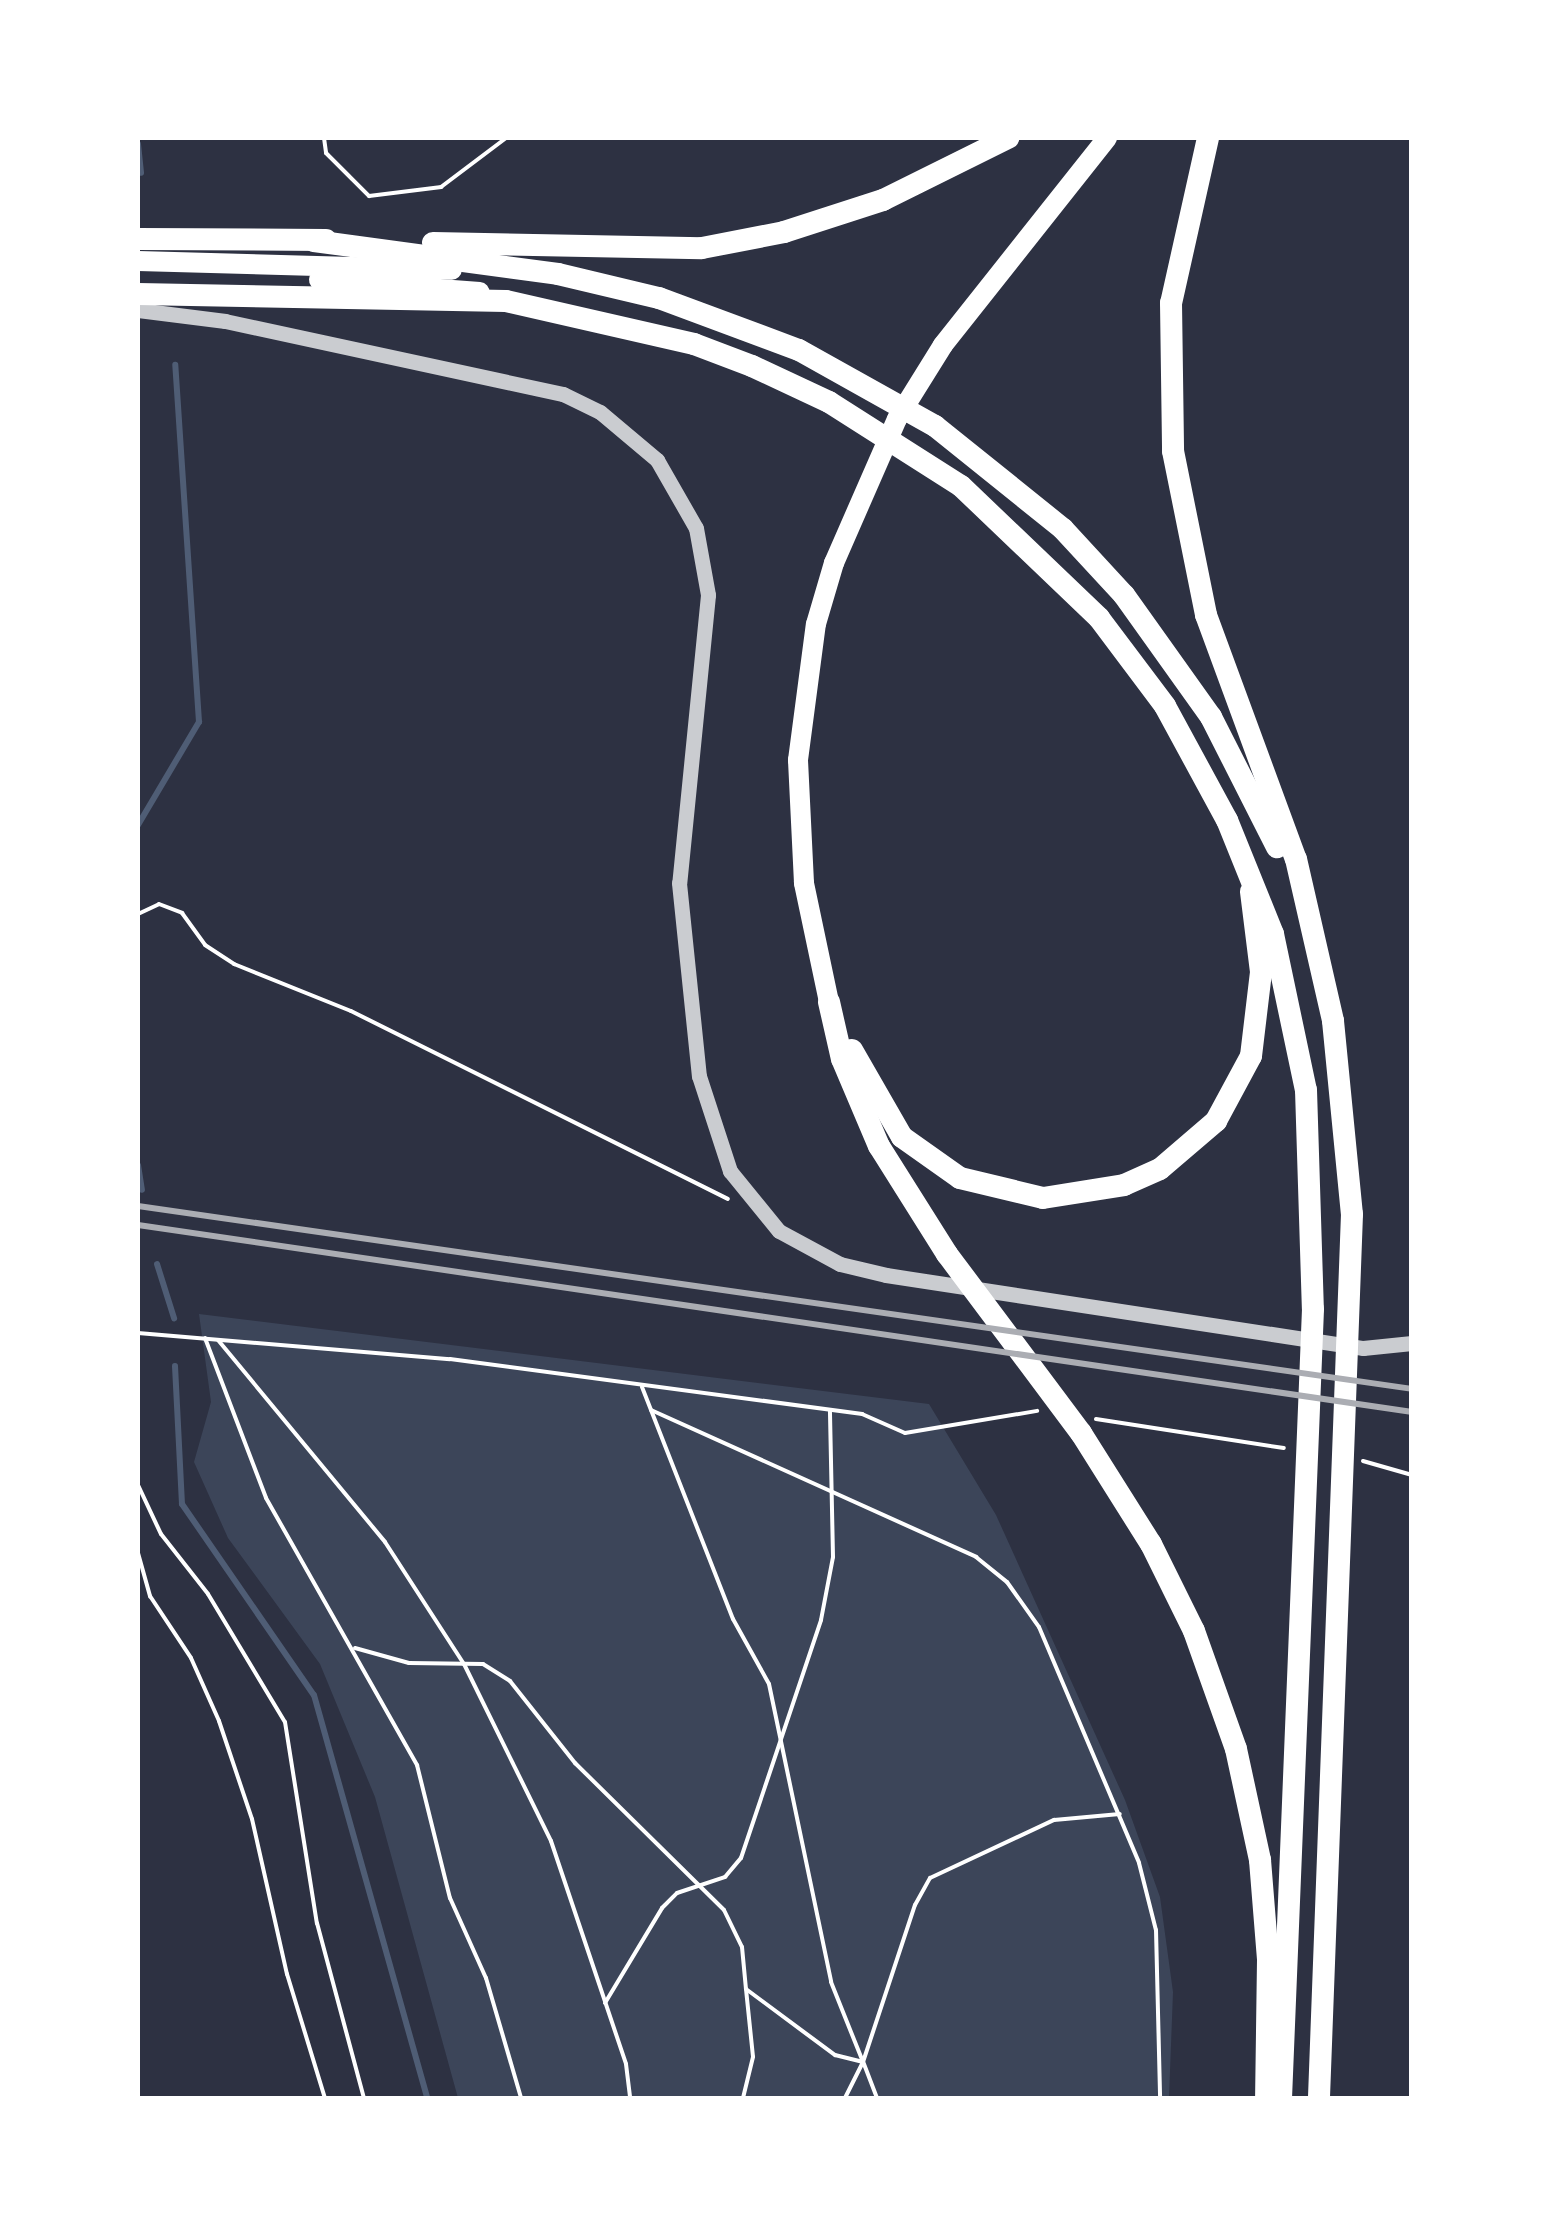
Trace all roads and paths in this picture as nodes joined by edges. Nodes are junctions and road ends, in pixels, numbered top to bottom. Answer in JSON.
{"nodes":[{"id":1,"x":324,"y":138,"type":"edge"},
{"id":2,"x":506,"y":138,"type":"edge"},
{"id":3,"x":1008,"y":138,"type":"edge"},
{"id":4,"x":1107,"y":138,"type":"edge"},
{"id":5,"x":1208,"y":138,"type":"edge"},
{"id":6,"x":138,"y":239,"type":"edge"},
{"id":7,"x":314,"y":242,"type":"junction"},
{"id":8,"x":138,"y":261,"type":"edge"},
{"id":9,"x":138,"y":275,"type":"edge"},
{"id":10,"x":593,"y":286,"type":"junction"},
{"id":11,"x":138,"y":294,"type":"edge"},
{"id":12,"x":506,"y":301,"type":"junction"},
{"id":13,"x":138,"y":310,"type":"edge"},
{"id":14,"x":1251,"y":874,"type":"junction"},
{"id":15,"x":1300,"y":894,"type":"junction"},
{"id":16,"x":138,"y":914,"type":"edge"},
{"id":17,"x":829,"y":1002,"type":"junction"},
{"id":18,"x":760,"y":1214,"type":"junction"},
{"id":19,"x":138,"y":1333,"type":"edge"},
{"id":20,"x":205,"y":1338,"type":"junction"},
{"id":21,"x":217,"y":1339,"type":"junction"},
{"id":22,"x":1412,"y":1344,"type":"edge"},
{"id":23,"x":642,"y":1386,"type":"junction"},
{"id":24,"x":650,"y":1410,"type":"junction"},
{"id":25,"x":830,"y":1410,"type":"junction"},
{"id":26,"x":1054,"y":1414,"type":"dead end"},
{"id":27,"x":1087,"y":1426,"type":"junction"},
{"id":28,"x":1298,"y":1450,"type":"dead end"},
{"id":29,"x":1349,"y":1469,"type":"junction"},
{"id":30,"x":1412,"y":1475,"type":"edge"},
{"id":31,"x":138,"y":1485,"type":"edge"},
{"id":32,"x":832,"y":1491,"type":"junction"},
{"id":33,"x":138,"y":1553,"type":"edge"},
{"id":34,"x":354,"y":1648,"type":"junction"},
{"id":35,"x":464,"y":1664,"type":"junction"},
{"id":36,"x":780,"y":1750,"type":"junction"},
{"id":37,"x":1120,"y":1814,"type":"junction"},
{"id":38,"x":699,"y":1886,"type":"junction"},
{"id":39,"x":746,"y":1989,"type":"junction"},
{"id":40,"x":605,"y":2002,"type":"junction"},
{"id":41,"x":863,"y":2062,"type":"junction"},
{"id":42,"x":325,"y":2098,"type":"edge"},
{"id":43,"x":364,"y":2098,"type":"edge"},
{"id":44,"x":521,"y":2098,"type":"edge"},
{"id":45,"x":630,"y":2098,"type":"edge"},
{"id":46,"x":743,"y":2098,"type":"edge"},
{"id":47,"x":845,"y":2098,"type":"edge"},
{"id":48,"x":878,"y":2098,"type":"edge"},
{"id":49,"x":1160,"y":2098,"type":"edge"},
{"id":50,"x":1266,"y":2098,"type":"edge"},
{"id":51,"x":1281,"y":2098,"type":"edge"},
{"id":52,"x":1319,"y":2098,"type":"edge"}],
"edges":[{"from":1,"to":2,"type":"path"},
{"from":3,"to":7,"type":"highway"},
{"from":4,"to":17,"type":"highway"},
{"from":5,"to":15,"type":"highway"},
{"from":6,"to":7,"type":"highway"},
{"from":7,"to":10,"type":"highway"},
{"from":8,"to":10,"type":"highway"},
{"from":9,"to":12,"type":"highway"},
{"from":10,"to":15,"type":"highway"},
{"from":11,"to":12,"type":"highway"},
{"from":12,"to":14,"type":"highway"},
{"from":13,"to":18,"type":"street"},
{"from":14,"to":17,"type":"highway"},
{"from":14,"to":51,"type":"highway"},
{"from":15,"to":29,"type":"highway"},
{"from":16,"to":18,"type":"path"},
{"from":17,"to":27,"type":"highway"},
{"from":18,"to":22,"type":"street"},
{"from":19,"to":20,"type":"path"},
{"from":20,"to":21,"type":"path"},
{"from":20,"to":34,"type":"path"},
{"from":21,"to":23,"type":"path"},
{"from":21,"to":35,"type":"path"},
{"from":23,"to":24,"type":"path"},
{"from":23,"to":25,"type":"path"},
{"from":24,"to":32,"type":"path"},
{"from":24,"to":36,"type":"path"},
{"from":25,"to":26,"type":"path"},
{"from":25,"to":32,"type":"path"},
{"from":27,"to":28,"type":"path"},
{"from":27,"to":50,"type":"highway"},
{"from":29,"to":30,"type":"path"},
{"from":29,"to":52,"type":"highway"},
{"from":31,"to":43,"type":"path"},
{"from":32,"to":36,"type":"path"},
{"from":32,"to":37,"type":"path"},
{"from":33,"to":42,"type":"path"},
{"from":34,"to":35,"type":"path"},
{"from":34,"to":44,"type":"path"},
{"from":35,"to":38,"type":"path"},
{"from":35,"to":40,"type":"path"},
{"from":36,"to":38,"type":"path"},
{"from":36,"to":41,"type":"path"},
{"from":37,"to":41,"type":"path"},
{"from":37,"to":49,"type":"path"},
{"from":38,"to":39,"type":"path"},
{"from":38,"to":40,"type":"path"},
{"from":39,"to":41,"type":"path"},
{"from":39,"to":46,"type":"path"},
{"from":40,"to":45,"type":"path"},
{"from":41,"to":47,"type":"path"},
{"from":41,"to":48,"type":"path"}]}
